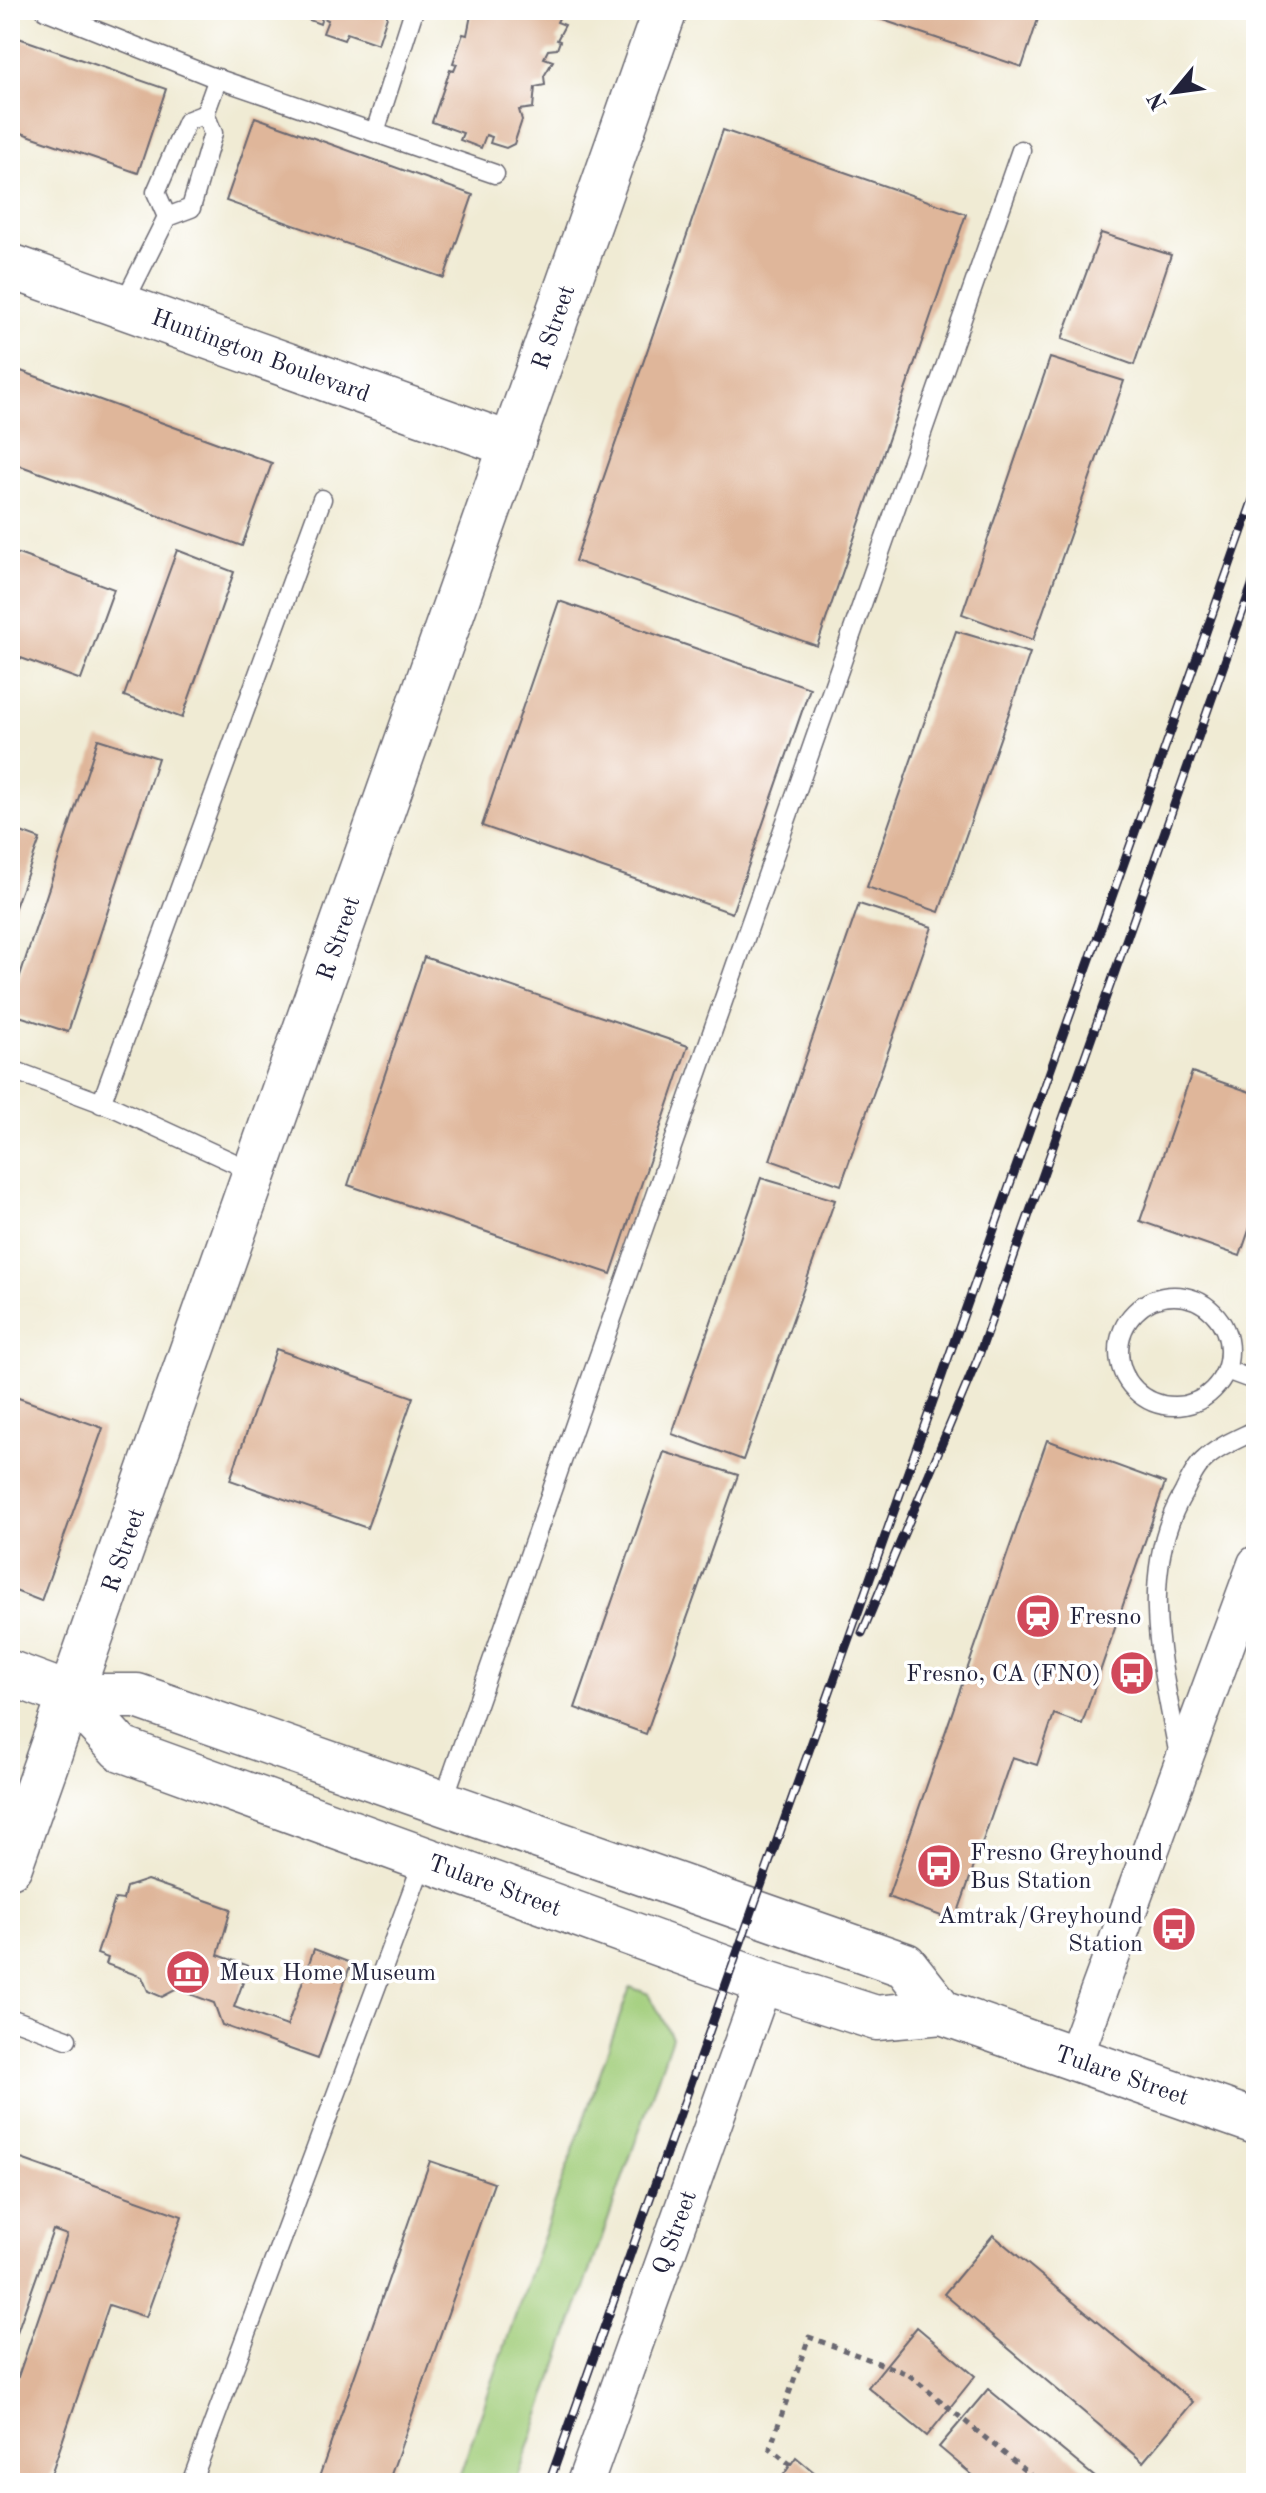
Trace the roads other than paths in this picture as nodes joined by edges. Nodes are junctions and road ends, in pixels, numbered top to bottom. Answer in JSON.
{"nodes":[{"id":1,"x":45,"y":10,"type":"edge"},
{"id":2,"x":414,"y":10,"type":"edge"},
{"id":3,"x":665,"y":10,"type":"edge"},
{"id":4,"x":218,"y":78,"type":"junction"},
{"id":5,"x":205,"y":114,"type":"junction"},
{"id":6,"x":375,"y":132,"type":"junction"},
{"id":7,"x":1021,"y":150,"type":"dead end"},
{"id":8,"x":495,"y":174,"type":"dead end"},
{"id":9,"x":167,"y":217,"type":"junction"},
{"id":10,"x":10,"y":266,"type":"edge"},
{"id":11,"x":123,"y":305,"type":"junction"},
{"id":12,"x":511,"y":445,"type":"junction"},
{"id":13,"x":322,"y":499,"type":"dead end"},
{"id":14,"x":10,"y":1069,"type":"edge"},
{"id":15,"x":101,"y":1104,"type":"junction"},
{"id":16,"x":256,"y":1173,"type":"junction"},
{"id":17,"x":1226,"y":1370,"type":"junction"},
{"id":18,"x":1256,"y":1381,"type":"edge"},
{"id":19,"x":1256,"y":1430,"type":"edge"},
{"id":20,"x":1256,"y":1564,"type":"edge"},
{"id":21,"x":10,"y":1673,"type":"edge"},
{"id":22,"x":72,"y":1696,"type":"junction"},
{"id":23,"x":1181,"y":1769,"type":"junction"},
{"id":24,"x":442,"y":1804,"type":"junction"},
{"id":25,"x":424,"y":1859,"type":"junction"},
{"id":26,"x":10,"y":1866,"type":"edge"},
{"id":27,"x":764,"y":1982,"type":"junction"},
{"id":28,"x":942,"y":2012,"type":"junction"},
{"id":29,"x":10,"y":2018,"type":"edge"},
{"id":30,"x":67,"y":2039,"type":"dead end"},
{"id":31,"x":1074,"y":2058,"type":"junction"},
{"id":32,"x":1256,"y":2122,"type":"edge"},
{"id":33,"x":191,"y":2483,"type":"edge"},
{"id":34,"x":585,"y":2483,"type":"edge"}],
"edges":[{"from":1,"to":4,"type":"lane"},
{"from":2,"to":6,"type":"lane"},
{"from":3,"to":12,"type":"street","name":"R Street"},
{"from":4,"to":5,"type":"lane"},
{"from":4,"to":6,"type":"lane"},
{"from":5,"to":9,"type":"lane"},
{"from":5,"to":9,"type":"lane"},
{"from":6,"to":8,"type":"lane"},
{"from":7,"to":24,"type":"lane"},
{"from":9,"to":11,"type":"lane"},
{"from":10,"to":11,"type":"street","name":"Huntington Boulevard"},
{"from":11,"to":12,"type":"street","name":"Huntington Boulevard"},
{"from":12,"to":16,"type":"street","name":"R Street"},
{"from":13,"to":15,"type":"lane"},
{"from":14,"to":15,"type":"lane"},
{"from":15,"to":16,"type":"lane"},
{"from":16,"to":22,"type":"street","name":"R Street"},
{"from":17,"to":17,"type":"lane"},
{"from":17,"to":18,"type":"lane"},
{"from":19,"to":23,"type":"lane"},
{"from":20,"to":23,"type":"street"},
{"from":21,"to":22,"type":"street","name":"Tulare Street"},
{"from":22,"to":24,"type":"street","name":"Tulare Street"},
{"from":22,"to":25,"type":"street","name":"Tulare Street"},
{"from":22,"to":26,"type":"street","name":"R Street"},
{"from":23,"to":31,"type":"street"},
{"from":24,"to":28,"type":"street","name":"Tulare Street"},
{"from":25,"to":27,"type":"street","name":"Tulare Street"},
{"from":25,"to":33,"type":"lane"},
{"from":27,"to":28,"type":"street","name":"Tulare Street"},
{"from":27,"to":34,"type":"street","name":"Q Street"},
{"from":28,"to":31,"type":"street","name":"Tulare Street"},
{"from":29,"to":30,"type":"lane"},
{"from":31,"to":32,"type":"street","name":"Tulare Street"}]}
